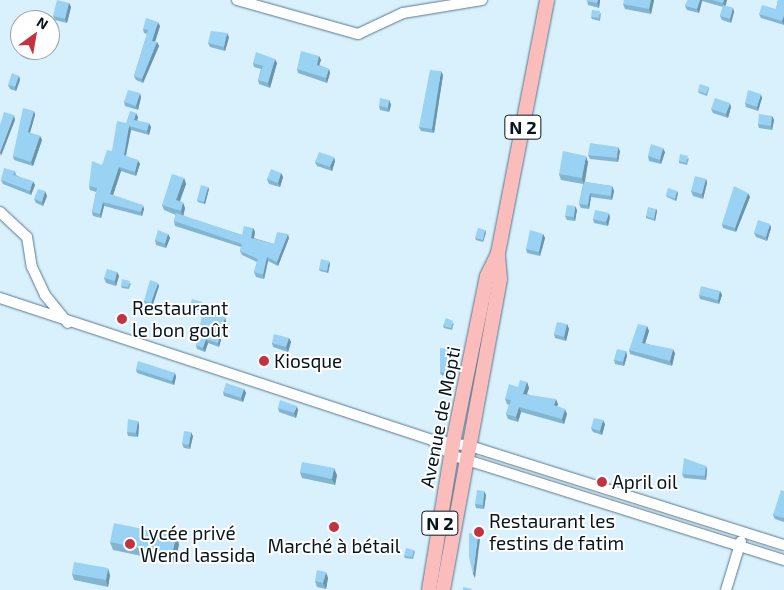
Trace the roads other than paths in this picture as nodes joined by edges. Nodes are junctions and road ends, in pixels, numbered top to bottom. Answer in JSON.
{"nodes":[{"id":1,"x":237,"y":0,"type":"edge"},
{"id":2,"x":482,"y":0,"type":"edge"},
{"id":3,"x":548,"y":0,"type":"edge"},
{"id":4,"x":0,"y":212,"type":"edge"},
{"id":5,"x":498,"y":253,"type":"junction"},
{"id":6,"x":0,"y":298,"type":"edge"},
{"id":7,"x":68,"y":323,"type":"junction"},
{"id":8,"x":452,"y":449,"type":"junction"},
{"id":9,"x":469,"y":453,"type":"junction"},
{"id":10,"x":743,"y":531,"type":"junction"},
{"id":11,"x":784,"y":544,"type":"edge"},
{"id":12,"x":740,"y":546,"type":"junction"},
{"id":13,"x":784,"y":560,"type":"edge"},
{"id":14,"x":429,"y":590,"type":"edge"},
{"id":15,"x":443,"y":590,"type":"edge"},
{"id":16,"x":726,"y":590,"type":"edge"}],
"edges":[{"from":1,"to":2,"type":"street"},
{"from":3,"to":5,"type":"main road","name":"Avenue de Mopti","number":"N 2"},
{"from":4,"to":7,"type":"street"},
{"from":5,"to":8,"type":"main road","name":"Avenue de Mopti","number":"N 2"},
{"from":5,"to":9,"type":"main road","name":"Avenue de Mopti","number":"N 2"},
{"from":6,"to":7,"type":"street"},
{"from":7,"to":8,"type":"street"},
{"from":8,"to":9,"type":"street"},
{"from":8,"to":14,"type":"main road","name":"Avenue de Mopti","number":"N 2"},
{"from":9,"to":10,"type":"street"},
{"from":9,"to":12,"type":"street"},
{"from":9,"to":15,"type":"main road","name":"Avenue de Mopti","number":"N 2"},
{"from":10,"to":11,"type":"street"},
{"from":10,"to":12,"type":"street"},
{"from":12,"to":13,"type":"street"},
{"from":12,"to":16,"type":"street"}]}
